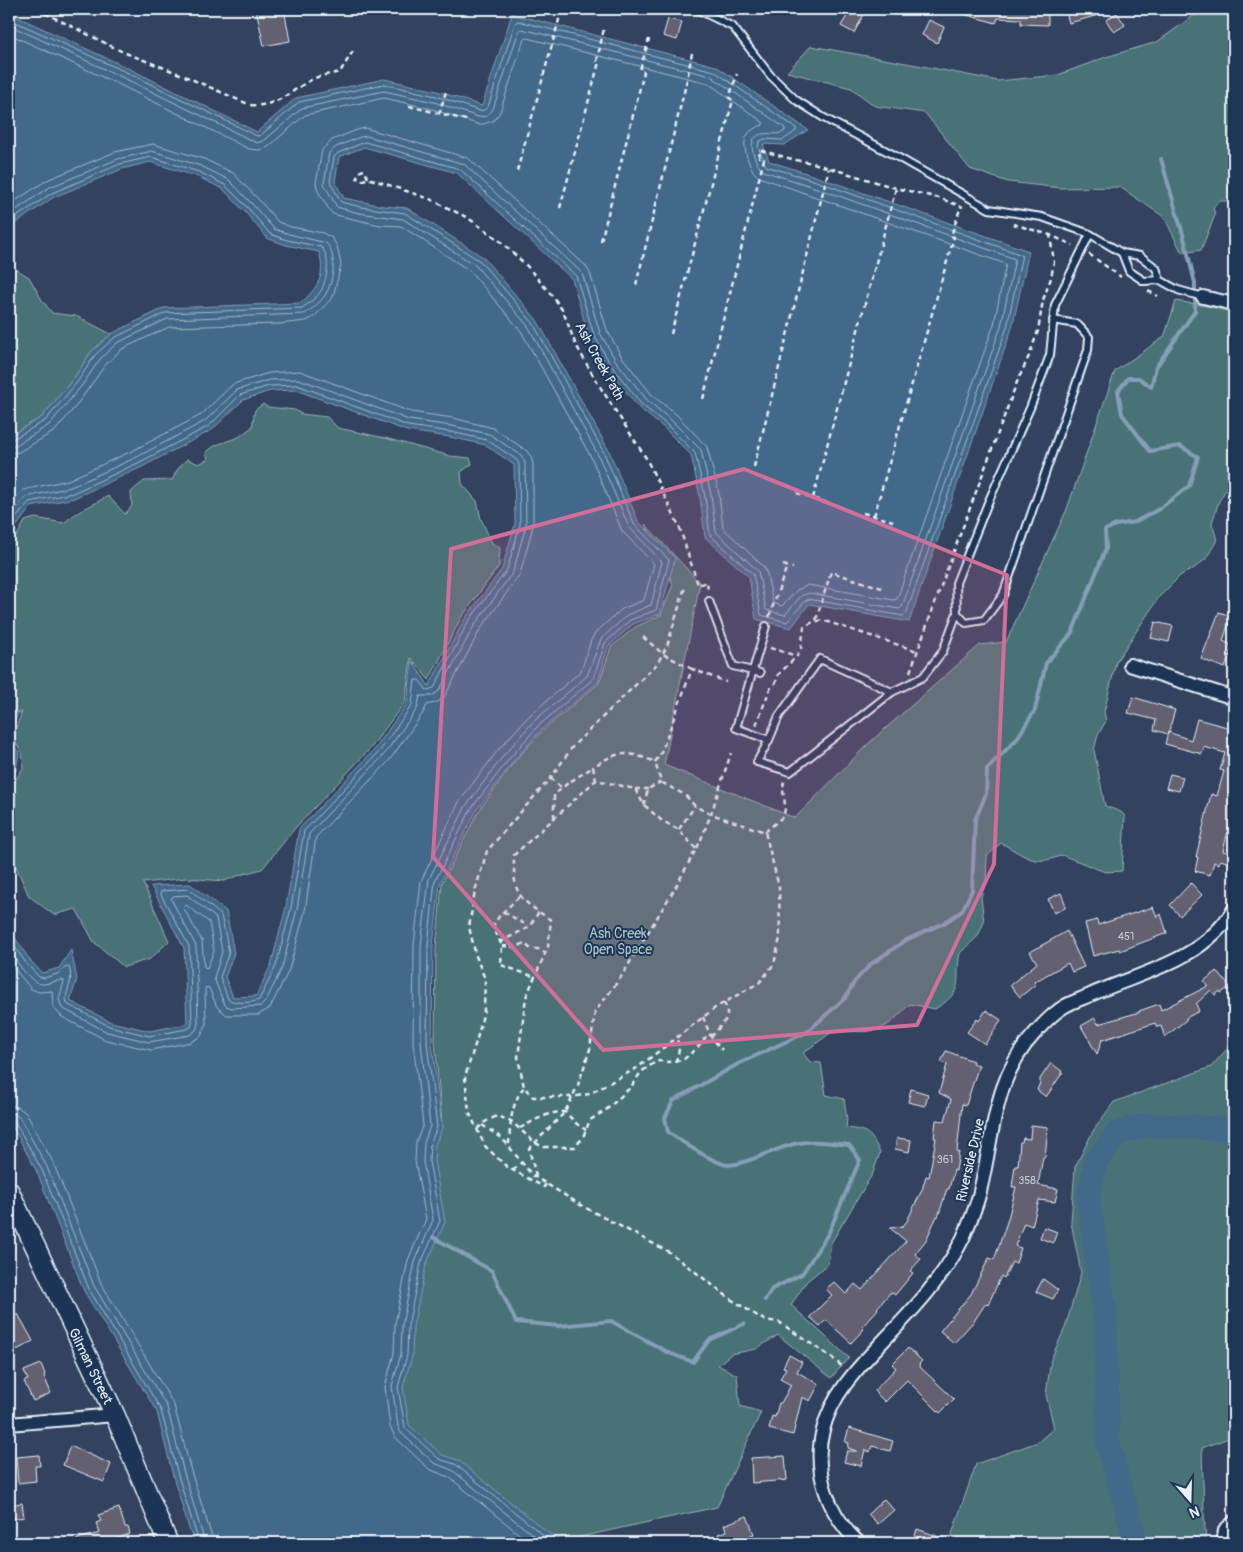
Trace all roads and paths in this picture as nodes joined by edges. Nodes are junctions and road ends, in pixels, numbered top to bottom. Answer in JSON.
{"nodes":[{"id":1,"x":37,"y":9,"type":"edge"},
{"id":2,"x":697,"y":9,"type":"edge"},
{"id":3,"x":560,"y":16,"type":"dead end"},
{"id":4,"x":604,"y":28,"type":"dead end"},
{"id":5,"x":649,"y":39,"type":"dead end"},
{"id":6,"x":355,"y":48,"type":"dead end"},
{"id":7,"x":692,"y":53,"type":"dead end"},
{"id":8,"x":737,"y":74,"type":"dead end"},
{"id":9,"x":447,"y":88,"type":"dead end"},
{"id":10,"x":409,"y":106,"type":"dead end"},
{"id":11,"x":439,"y":114,"type":"junction"},
{"id":12,"x":466,"y":120,"type":"dead end"},
{"id":13,"x":829,"y":168,"type":"junction"},
{"id":14,"x":517,"y":171,"type":"dead end"},
{"id":15,"x":368,"y":178,"type":"junction"},
{"id":16,"x":896,"y":188,"type":"junction"},
{"id":17,"x":961,"y":206,"type":"junction"},
{"id":18,"x":560,"y":208,"type":"dead end"},
{"id":19,"x":968,"y":209,"type":"dead end"},
{"id":20,"x":1006,"y":222,"type":"dead end"},
{"id":21,"x":1090,"y":234,"type":"junction"},
{"id":22,"x":1050,"y":235,"type":"junction"},
{"id":23,"x":601,"y":241,"type":"dead end"},
{"id":24,"x":1083,"y":249,"type":"junction"},
{"id":25,"x":1122,"y":254,"type":"junction"},
{"id":26,"x":1123,"y":279,"type":"dead end"},
{"id":27,"x":1160,"y":280,"type":"junction"},
{"id":28,"x":636,"y":285,"type":"dead end"},
{"id":29,"x":1147,"y":291,"type":"dead end"},
{"id":30,"x":1158,"y":296,"type":"dead end"},
{"id":31,"x":1201,"y":297,"type":"joint"},
{"id":32,"x":1234,"y":304,"type":"edge"},
{"id":33,"x":1053,"y":320,"type":"junction"},
{"id":34,"x":671,"y":334,"type":"dead end"},
{"id":35,"x":703,"y":399,"type":"dead end"},
{"id":36,"x":754,"y":467,"type":"dead end"},
{"id":37,"x":797,"y":493,"type":"dead end"},
{"id":38,"x":813,"y":498,"type":"junction"},
{"id":39,"x":827,"y":503,"type":"dead end"},
{"id":40,"x":863,"y":513,"type":"dead end"},
{"id":41,"x":874,"y":516,"type":"junction"},
{"id":42,"x":893,"y":521,"type":"dead end"},
{"id":43,"x":783,"y":565,"type":"dead end"},
{"id":44,"x":787,"y":566,"type":"junction"},
{"id":45,"x":793,"y":568,"type":"dead end"},
{"id":46,"x":685,"y":587,"type":"dead end"},
{"id":47,"x":882,"y":588,"type":"dead end"},
{"id":48,"x":709,"y":601,"type":"joint"},
{"id":49,"x":957,"y":613,"type":"junction"},
{"id":50,"x":816,"y":621,"type":"dead end"},
{"id":51,"x":766,"y":626,"type":"joint"},
{"id":52,"x":643,"y":637,"type":"dead end"},
{"id":53,"x":768,"y":648,"type":"dead end"},
{"id":54,"x":662,"y":654,"type":"junction"},
{"id":55,"x":797,"y":656,"type":"dead end"},
{"id":56,"x":1130,"y":665,"type":"dead end"},
{"id":57,"x":692,"y":669,"type":"junction"},
{"id":58,"x":752,"y":672,"type":"junction"},
{"id":59,"x":760,"y":673,"type":"dead end"},
{"id":60,"x":726,"y":682,"type":"dead end"},
{"id":61,"x":906,"y":685,"type":"junction"},
{"id":62,"x":892,"y":692,"type":"junction"},
{"id":63,"x":1234,"y":698,"type":"edge"},
{"id":64,"x":769,"y":740,"type":"junction"},
{"id":65,"x":731,"y":753,"type":"dead end"},
{"id":66,"x":656,"y":762,"type":"junction"},
{"id":67,"x":593,"y":767,"type":"junction"},
{"id":68,"x":790,"y":772,"type":"junction"},
{"id":69,"x":550,"y":778,"type":"junction"},
{"id":70,"x":596,"y":780,"type":"junction"},
{"id":71,"x":661,"y":782,"type":"junction"},
{"id":72,"x":562,"y":788,"type":"junction"},
{"id":73,"x":635,"y":789,"type":"junction"},
{"id":74,"x":648,"y":789,"type":"junction"},
{"id":75,"x":644,"y":805,"type":"junction"},
{"id":76,"x":696,"y":806,"type":"junction"},
{"id":77,"x":711,"y":814,"type":"junction"},
{"id":78,"x":554,"y":819,"type":"junction"},
{"id":79,"x":679,"y":830,"type":"junction"},
{"id":80,"x":765,"y":832,"type":"junction"},
{"id":81,"x":696,"y":849,"type":"junction"},
{"id":82,"x":520,"y":897,"type":"junction"},
{"id":83,"x":1234,"y":909,"type":"edge"},
{"id":84,"x":504,"y":912,"type":"junction"},
{"id":85,"x":539,"y":912,"type":"junction"},
{"id":86,"x":529,"y":927,"type":"junction"},
{"id":87,"x":500,"y":942,"type":"junction"},
{"id":88,"x":502,"y":946,"type":"junction"},
{"id":89,"x":546,"y":953,"type":"junction"},
{"id":90,"x":535,"y":977,"type":"junction"},
{"id":91,"x":724,"y":1003,"type":"junction"},
{"id":92,"x":703,"y":1017,"type":"junction"},
{"id":93,"x":710,"y":1035,"type":"junction"},
{"id":94,"x":676,"y":1037,"type":"junction"},
{"id":95,"x":722,"y":1050,"type":"dead end"},
{"id":96,"x":657,"y":1052,"type":"junction"},
{"id":97,"x":655,"y":1062,"type":"junction"},
{"id":98,"x":676,"y":1062,"type":"junction"},
{"id":99,"x":524,"y":1087,"type":"junction"},
{"id":100,"x":572,"y":1097,"type":"junction"},
{"id":101,"x":565,"y":1112,"type":"junction"},
{"id":102,"x":511,"y":1121,"type":"junction"},
{"id":103,"x":482,"y":1125,"type":"junction"},
{"id":104,"x":520,"y":1128,"type":"junction"},
{"id":105,"x":477,"y":1129,"type":"junction"},
{"id":106,"x":586,"y":1130,"type":"junction"},
{"id":107,"x":535,"y":1143,"type":"junction"},
{"id":108,"x":509,"y":1144,"type":"junction"},
{"id":109,"x":522,"y":1162,"type":"junction"},
{"id":110,"x":513,"y":1170,"type":"junction"},
{"id":111,"x":536,"y":1176,"type":"junction"},
{"id":112,"x":546,"y":1184,"type":"junction"},
{"id":113,"x":9,"y":1191,"type":"edge"},
{"id":114,"x":853,"y":1375,"type":"junction"},
{"id":115,"x":115,"y":1415,"type":"junction"},
{"id":116,"x":9,"y":1424,"type":"edge"},
{"id":117,"x":1234,"y":1522,"type":"edge"},
{"id":118,"x":168,"y":1543,"type":"edge"},
{"id":119,"x":859,"y":1543,"type":"edge"},
{"id":120,"x":1223,"y":1543,"type":"edge"}],
"edges":[{"from":1,"to":6,"type":"path"},
{"from":2,"to":21,"type":"lane"},
{"from":3,"to":14,"type":"path"},
{"from":4,"to":18,"type":"path"},
{"from":5,"to":23,"type":"path"},
{"from":7,"to":28,"type":"path"},
{"from":8,"to":34,"type":"path"},
{"from":9,"to":11,"type":"path"},
{"from":10,"to":11,"type":"path"},
{"from":11,"to":12,"type":"path"},
{"from":13,"to":16,"type":"path"},
{"from":13,"to":35,"type":"path"},
{"from":13,"to":36,"type":"path"},
{"from":15,"to":15,"type":"path"},
{"from":15,"to":48,"type":"path","name":"Ash Creek Path"},
{"from":16,"to":17,"type":"path"},
{"from":16,"to":38,"type":"path"},
{"from":17,"to":19,"type":"path"},
{"from":17,"to":41,"type":"path"},
{"from":20,"to":22,"type":"path"},
{"from":21,"to":24,"type":"lane"},
{"from":21,"to":25,"type":"lane"},
{"from":22,"to":24,"type":"path"},
{"from":22,"to":61,"type":"path"},
{"from":24,"to":26,"type":"path"},
{"from":24,"to":33,"type":"lane"},
{"from":25,"to":27,"type":"lane"},
{"from":25,"to":27,"type":"lane"},
{"from":27,"to":31,"type":"lane"},
{"from":29,"to":30,"type":"path"},
{"from":31,"to":32,"type":"street"},
{"from":33,"to":49,"type":"lane"},
{"from":33,"to":49,"type":"lane"},
{"from":37,"to":38,"type":"path"},
{"from":38,"to":39,"type":"path"},
{"from":40,"to":41,"type":"path"},
{"from":41,"to":42,"type":"path"},
{"from":43,"to":44,"type":"path"},
{"from":44,"to":45,"type":"path"},
{"from":44,"to":51,"type":"path"},
{"from":46,"to":54,"type":"path"},
{"from":47,"to":50,"type":"path"},
{"from":48,"to":58,"type":"lane"},
{"from":49,"to":61,"type":"lane"},
{"from":51,"to":58,"type":"lane"},
{"from":52,"to":54,"type":"path"},
{"from":53,"to":55,"type":"path"},
{"from":54,"to":57,"type":"path"},
{"from":54,"to":69,"type":"path"},
{"from":56,"to":63,"type":"street"},
{"from":57,"to":60,"type":"path"},
{"from":57,"to":66,"type":"path"},
{"from":58,"to":59,"type":"lane"},
{"from":58,"to":64,"type":"lane"},
{"from":61,"to":62,"type":"lane"},
{"from":62,"to":64,"type":"lane"},
{"from":62,"to":68,"type":"lane"},
{"from":64,"to":68,"type":"lane"},
{"from":65,"to":77,"type":"path"},
{"from":66,"to":67,"type":"path"},
{"from":66,"to":71,"type":"path"},
{"from":67,"to":70,"type":"path"},
{"from":67,"to":72,"type":"path"},
{"from":68,"to":80,"type":"path"},
{"from":69,"to":72,"type":"path"},
{"from":69,"to":105,"type":"path"},
{"from":70,"to":73,"type":"path"},
{"from":70,"to":78,"type":"path"},
{"from":71,"to":74,"type":"path"},
{"from":71,"to":76,"type":"path"},
{"from":72,"to":78,"type":"path"},
{"from":73,"to":74,"type":"path"},
{"from":73,"to":75,"type":"path"},
{"from":74,"to":75,"type":"path"},
{"from":75,"to":79,"type":"path"},
{"from":76,"to":77,"type":"path"},
{"from":76,"to":79,"type":"path"},
{"from":77,"to":80,"type":"path"},
{"from":77,"to":81,"type":"path"},
{"from":78,"to":82,"type":"path"},
{"from":79,"to":81,"type":"path"},
{"from":80,"to":91,"type":"path"},
{"from":81,"to":100,"type":"path"},
{"from":82,"to":84,"type":"path"},
{"from":82,"to":85,"type":"path"},
{"from":83,"to":114,"type":"street","name":"Riverside Drive"},
{"from":84,"to":86,"type":"path"},
{"from":84,"to":87,"type":"path"},
{"from":85,"to":86,"type":"path"},
{"from":85,"to":89,"type":"path"},
{"from":86,"to":87,"type":"path"},
{"from":87,"to":88,"type":"path"},
{"from":88,"to":89,"type":"path"},
{"from":88,"to":90,"type":"path"},
{"from":89,"to":90,"type":"path"},
{"from":90,"to":99,"type":"path"},
{"from":91,"to":92,"type":"path"},
{"from":91,"to":93,"type":"path"},
{"from":92,"to":93,"type":"path"},
{"from":92,"to":94,"type":"path"},
{"from":93,"to":95,"type":"path"},
{"from":93,"to":98,"type":"path"},
{"from":94,"to":96,"type":"path"},
{"from":94,"to":98,"type":"path"},
{"from":96,"to":97,"type":"path"},
{"from":96,"to":100,"type":"path"},
{"from":97,"to":98,"type":"path"},
{"from":97,"to":106,"type":"path"},
{"from":99,"to":100,"type":"path"},
{"from":99,"to":102,"type":"path"},
{"from":100,"to":101,"type":"path"},
{"from":101,"to":104,"type":"path"},
{"from":101,"to":106,"type":"path"},
{"from":101,"to":107,"type":"path"},
{"from":102,"to":103,"type":"path"},
{"from":102,"to":104,"type":"path"},
{"from":102,"to":108,"type":"path"},
{"from":103,"to":105,"type":"path"},
{"from":103,"to":108,"type":"path"},
{"from":104,"to":107,"type":"path"},
{"from":105,"to":110,"type":"path"},
{"from":106,"to":107,"type":"path"},
{"from":107,"to":111,"type":"path"},
{"from":108,"to":109,"type":"path"},
{"from":109,"to":110,"type":"path"},
{"from":109,"to":111,"type":"path"},
{"from":110,"to":112,"type":"path"},
{"from":111,"to":112,"type":"path"},
{"from":112,"to":114,"type":"path"},
{"from":113,"to":115,"type":"street","name":"Gilman Street"},
{"from":114,"to":119,"type":"street","name":"Riverside Drive"},
{"from":115,"to":116,"type":"street"},
{"from":115,"to":118,"type":"street","name":"Gilman Street"},
{"from":117,"to":120,"type":"street"}]}
